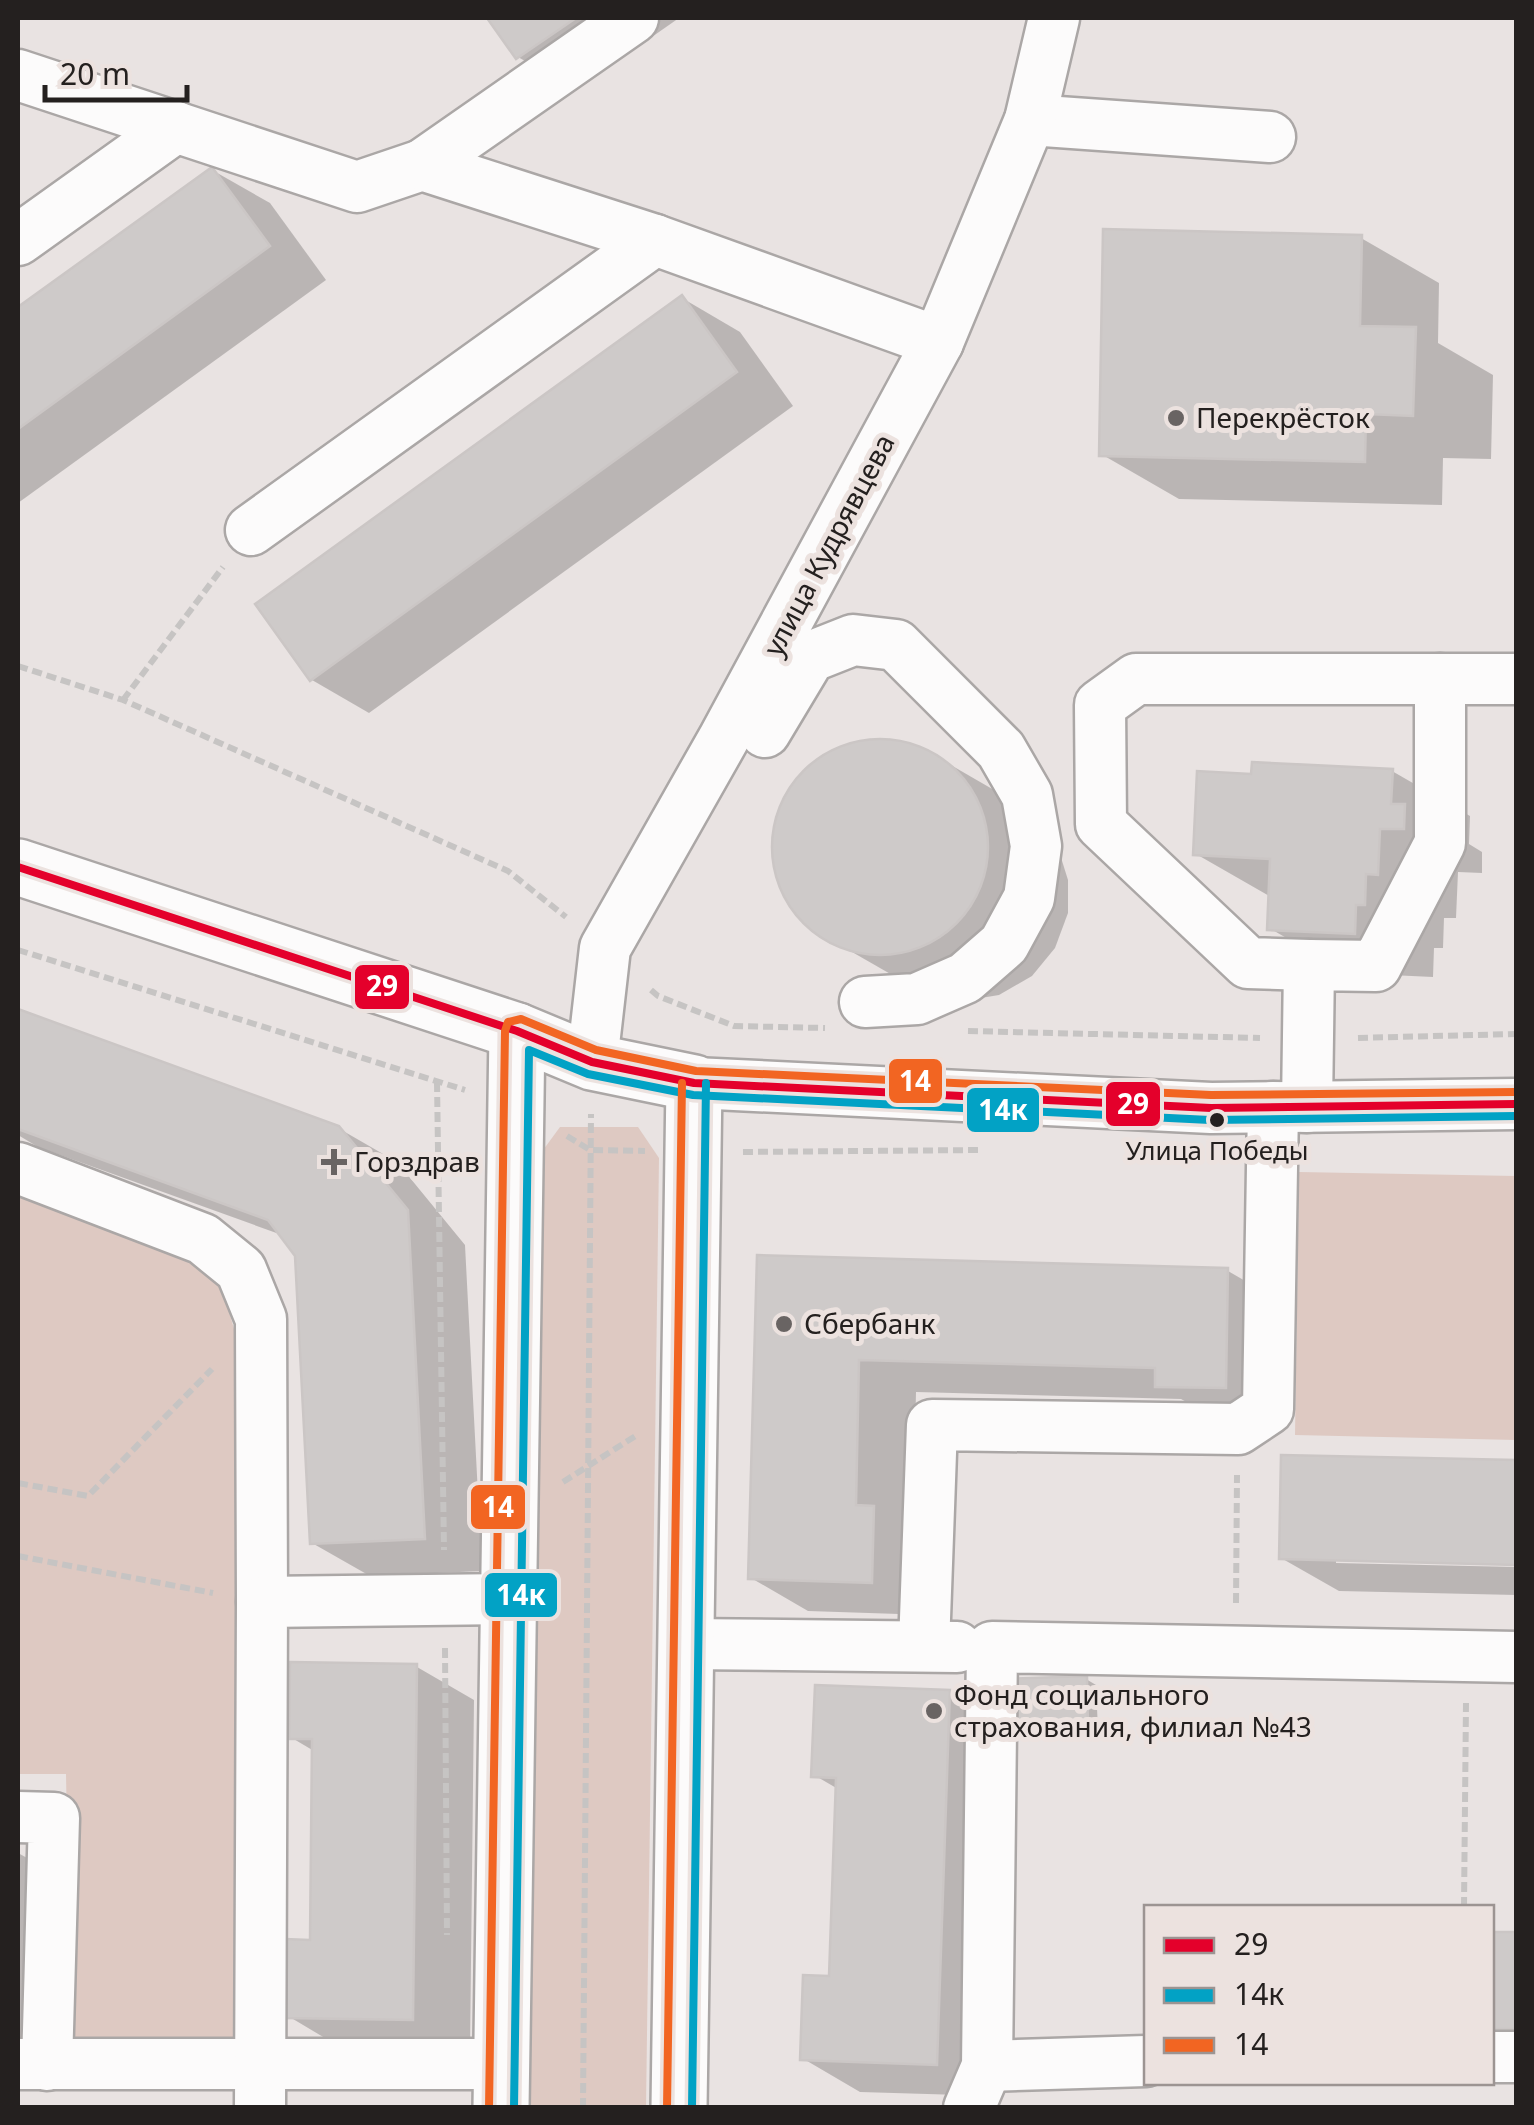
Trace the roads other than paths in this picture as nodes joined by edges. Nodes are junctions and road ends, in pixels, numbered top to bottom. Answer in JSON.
{"nodes":[{"id":1,"x":633,"y":18,"type":"edge"},
{"id":2,"x":1054,"y":18,"type":"edge"},
{"id":3,"x":18,"y":75,"type":"edge"},
{"id":4,"x":1030,"y":120,"type":"junction"},
{"id":5,"x":176,"y":127,"type":"junction"},
{"id":6,"x":1270,"y":137,"type":"dead end"},
{"id":7,"x":422,"y":165,"type":"junction"},
{"id":8,"x":18,"y":240,"type":"edge"},
{"id":9,"x":655,"y":240,"type":"junction"},
{"id":10,"x":938,"y":342,"type":"junction"},
{"id":11,"x":251,"y":530,"type":"road end"},
{"id":12,"x":1440,"y":679,"type":"junction"},
{"id":13,"x":1516,"y":679,"type":"edge"},
{"id":14,"x":724,"y":738,"type":"junction"},
{"id":15,"x":18,"y":867,"type":"edge"},
{"id":16,"x":1309,"y":965,"type":"junction"},
{"id":17,"x":849,"y":1015,"type":"road end"},
{"id":18,"x":518,"y":1031,"type":"junction"},
{"id":19,"x":592,"y":1062,"type":"junction"},
{"id":20,"x":694,"y":1083,"type":"junction"},
{"id":21,"x":1516,"y":1104,"type":"edge"},
{"id":22,"x":1290,"y":1107,"type":"junction"},
{"id":23,"x":18,"y":1168,"type":"edge"},
{"id":24,"x":509,"y":1599,"type":"junction"},
{"id":25,"x":262,"y":1602,"type":"junction"},
{"id":26,"x":685,"y":1644,"type":"junction"},
{"id":27,"x":924,"y":1646,"type":"junction"},
{"id":28,"x":992,"y":1647,"type":"junction"},
{"id":29,"x":1516,"y":1657,"type":"edge"},
{"id":30,"x":18,"y":1817,"type":"edge"},
{"id":31,"x":1144,"y":2061,"type":"edge"},
{"id":32,"x":52,"y":2075,"type":"edge"},
{"id":33,"x":261,"y":2086,"type":"edge"},
{"id":34,"x":502,"y":2086,"type":"edge"},
{"id":35,"x":978,"y":2087,"type":"edge"},
{"id":36,"x":679,"y":2108,"type":"edge"}],
"edges":[{"from":1,"to":7,"type":"street"},
{"from":2,"to":4,"type":"street","name":"улица Кудрявцева"},
{"from":3,"to":5,"type":"street"},
{"from":4,"to":6,"type":"street"},
{"from":4,"to":10,"type":"street","name":"улица Кудрявцева"},
{"from":5,"to":7,"type":"street"},
{"from":5,"to":8,"type":"street"},
{"from":7,"to":9,"type":"street"},
{"from":9,"to":10,"type":"street"},
{"from":9,"to":11,"type":"street"},
{"from":10,"to":14,"type":"street","name":"улица Кудрявцева"},
{"from":12,"to":13,"type":"street"},
{"from":12,"to":16,"type":"street"},
{"from":12,"to":16,"type":"street"},
{"from":14,"to":17,"type":"street"},
{"from":14,"to":19,"type":"street","name":"улица Кудрявцева"},
{"from":15,"to":18,"type":"main road"},
{"from":16,"to":22,"type":"street"},
{"from":18,"to":19,"type":"main road"},
{"from":18,"to":24,"type":"main road"},
{"from":19,"to":20,"type":"main road"},
{"from":20,"to":22,"type":"street"},
{"from":20,"to":26,"type":"main road"},
{"from":21,"to":22,"type":"street"},
{"from":22,"to":27,"type":"street"},
{"from":23,"to":25,"type":"street"},
{"from":24,"to":25,"type":"street"},
{"from":24,"to":34,"type":"main road"},
{"from":25,"to":33,"type":"street"},
{"from":26,"to":27,"type":"street"},
{"from":26,"to":36,"type":"main road"},
{"from":27,"to":28,"type":"street"},
{"from":28,"to":29,"type":"street"},
{"from":28,"to":35,"type":"street"},
{"from":30,"to":32,"type":"street"},
{"from":31,"to":35,"type":"street"},
{"from":32,"to":33,"type":"street"},
{"from":33,"to":34,"type":"street"}]}
